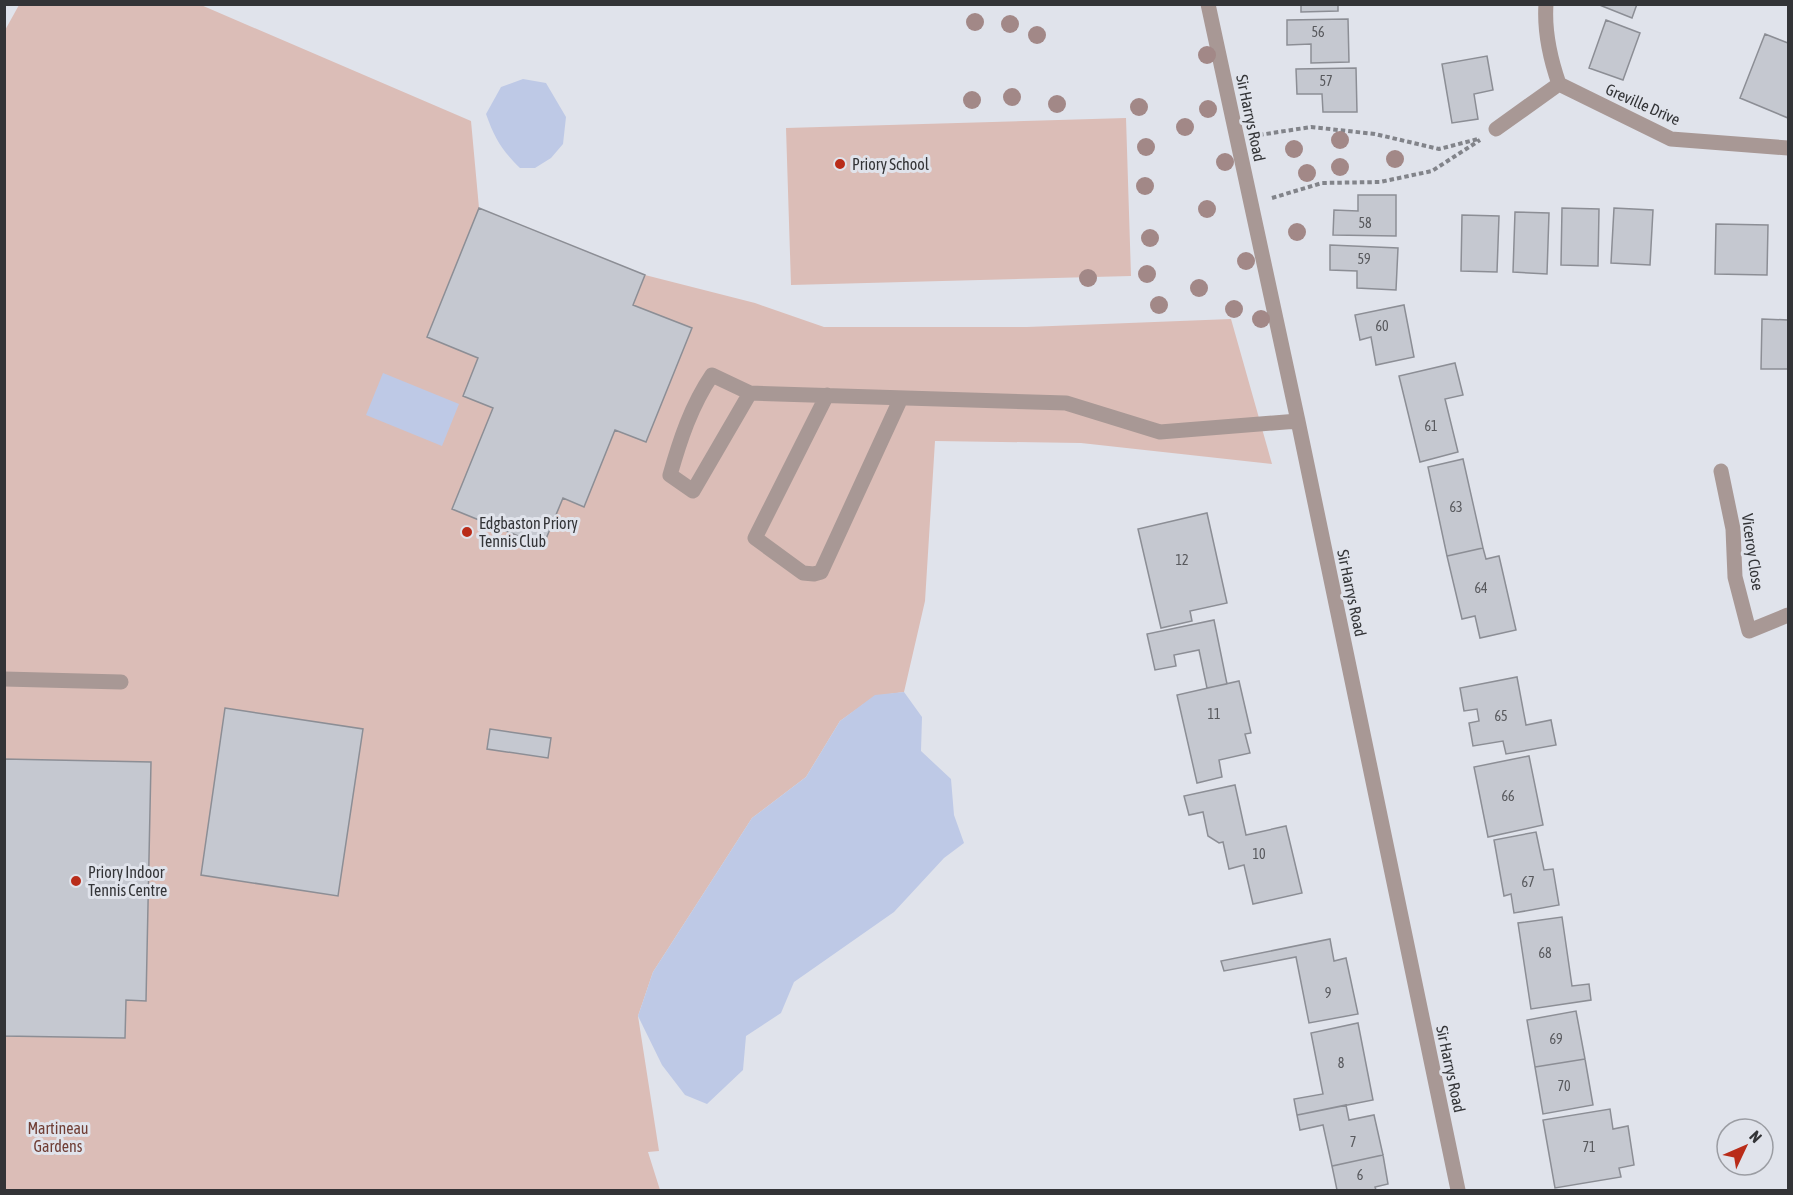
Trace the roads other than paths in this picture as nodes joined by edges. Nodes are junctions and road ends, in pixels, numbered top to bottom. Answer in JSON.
{"nodes":[{"id":1,"x":1208,"y":4,"type":"edge"},
{"id":2,"x":1546,"y":4,"type":"edge"},
{"id":3,"x":1559,"y":84,"type":"junction"},
{"id":4,"x":1496,"y":129,"type":"road end"},
{"id":5,"x":1788,"y":148,"type":"edge"},
{"id":6,"x":750,"y":393,"type":"junction"},
{"id":7,"x":827,"y":395,"type":"junction"},
{"id":8,"x":901,"y":398,"type":"junction"},
{"id":9,"x":1298,"y":421,"type":"junction"},
{"id":10,"x":1721,"y":471,"type":"dead end"},
{"id":11,"x":1788,"y":615,"type":"edge"},
{"id":12,"x":4,"y":679,"type":"edge"},
{"id":13,"x":121,"y":682,"type":"dead end"},
{"id":14,"x":1458,"y":1191,"type":"edge"}],
"edges":[{"from":1,"to":9,"type":"street","name":"Sir Harrys Road"},
{"from":2,"to":3,"type":"street"},
{"from":3,"to":4,"type":"street"},
{"from":3,"to":5,"type":"street","name":"Greville Drive"},
{"from":6,"to":6,"type":"street"},
{"from":6,"to":7,"type":"street"},
{"from":7,"to":8,"type":"street"},
{"from":7,"to":8,"type":"street"},
{"from":8,"to":9,"type":"street"},
{"from":9,"to":14,"type":"street","name":"Sir Harrys Road"},
{"from":10,"to":11,"type":"street","name":"Viceroy Close"},
{"from":12,"to":13,"type":"street"}]}
